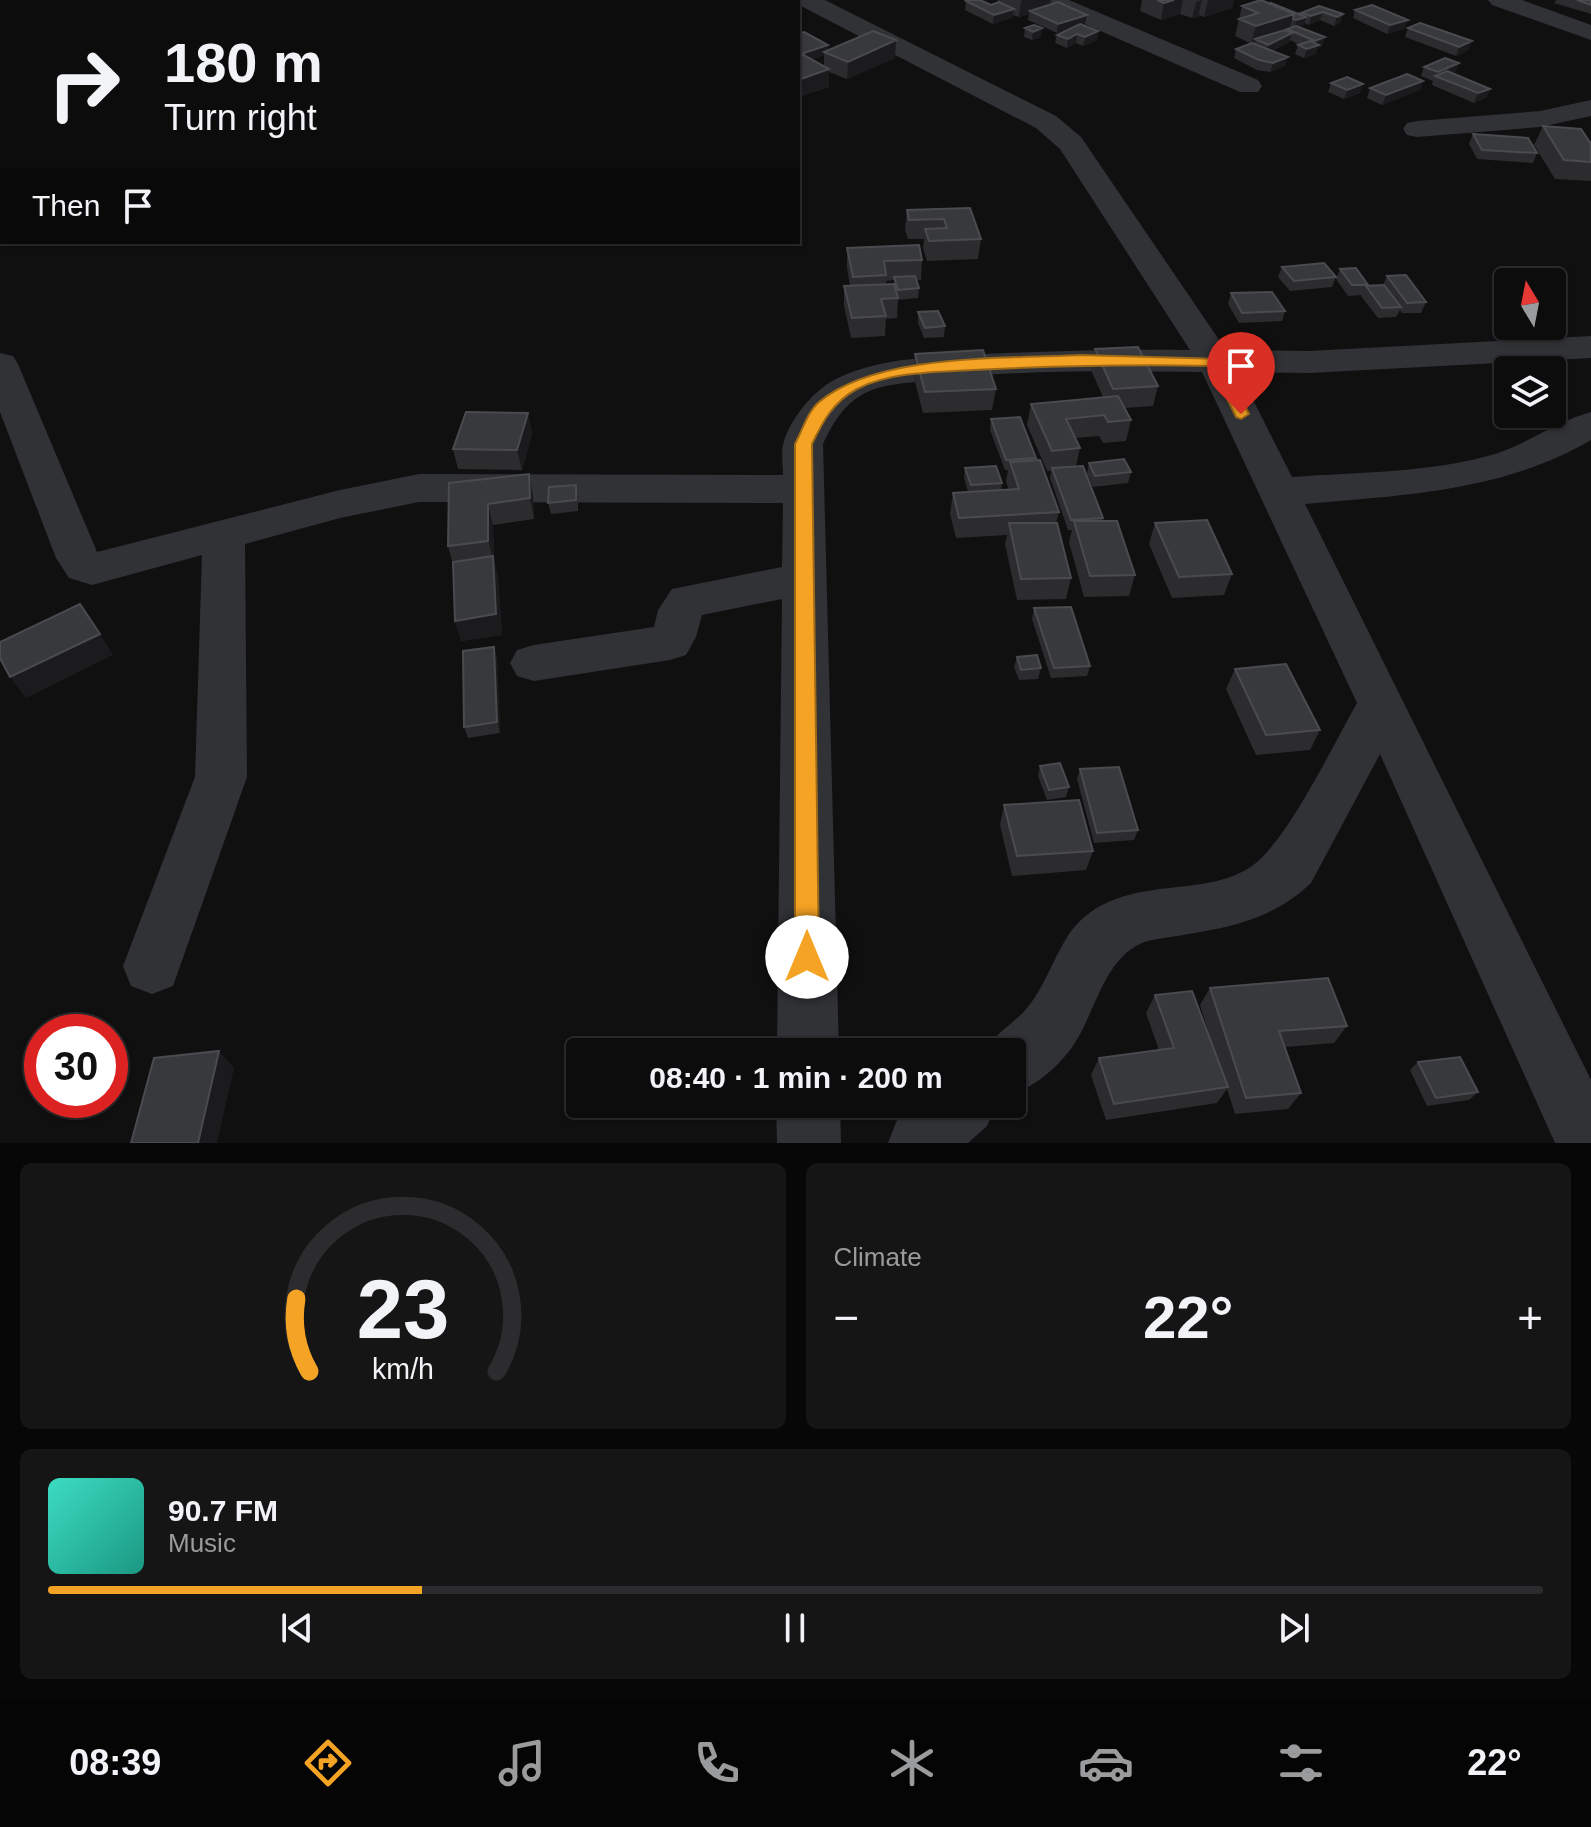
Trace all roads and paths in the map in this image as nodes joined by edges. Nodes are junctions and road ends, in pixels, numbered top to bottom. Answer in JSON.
{"nodes":[{"id":1,"x":807,"y":0,"type":"edge"},
{"id":2,"x":1049,"y":0,"type":"edge"},
{"id":3,"x":1500,"y":0,"type":"edge"},
{"id":4,"x":1591,"y":33,"type":"edge"},
{"id":5,"x":1249,"y":86,"type":"dead end"},
{"id":6,"x":1591,"y":108,"type":"edge"},
{"id":7,"x":1417,"y":129,"type":"dead end"},
{"id":8,"x":1591,"y":347,"type":"edge"},
{"id":9,"x":1216,"y":362,"type":"junction"},
{"id":10,"x":0,"y":364,"type":"edge"},
{"id":11,"x":1591,"y":424,"type":"edge"},
{"id":12,"x":804,"y":489,"type":"junction"},
{"id":13,"x":1279,"y":492,"type":"junction"},
{"id":14,"x":224,"y":536,"type":"junction"},
{"id":15,"x":805,"y":579,"type":"junction"},
{"id":16,"x":534,"y":663,"type":"dead end"},
{"id":17,"x":1382,"y":704,"type":"junction"},
{"id":18,"x":152,"y":966,"type":"dead end"},
{"id":19,"x":808,"y":1038,"type":"edge"},
{"id":20,"x":1026,"y":1051,"type":"edge"},
{"id":21,"x":808,"y":1118,"type":"edge"},
{"id":22,"x":949,"y":1118,"type":"edge"},
{"id":23,"x":809,"y":1143,"type":"edge"},
{"id":24,"x":920,"y":1143,"type":"edge"},
{"id":25,"x":1588,"y":1143,"type":"edge"}],
"edges":[{"from":1,"to":9,"type":"street"},
{"from":2,"to":5,"type":"street"},
{"from":3,"to":4,"type":"street"},
{"from":6,"to":7,"type":"street"},
{"from":8,"to":9,"type":"street"},
{"from":9,"to":12,"type":"street"},
{"from":9,"to":13,"type":"street"},
{"from":10,"to":14,"type":"street"},
{"from":11,"to":13,"type":"street"},
{"from":12,"to":14,"type":"street"},
{"from":12,"to":15,"type":"street"},
{"from":13,"to":17,"type":"street"},
{"from":14,"to":18,"type":"street"},
{"from":15,"to":16,"type":"street"},
{"from":15,"to":19,"type":"street"},
{"from":17,"to":20,"type":"street"},
{"from":17,"to":25,"type":"street"},
{"from":21,"to":23,"type":"street"},
{"from":22,"to":24,"type":"street"}]}
